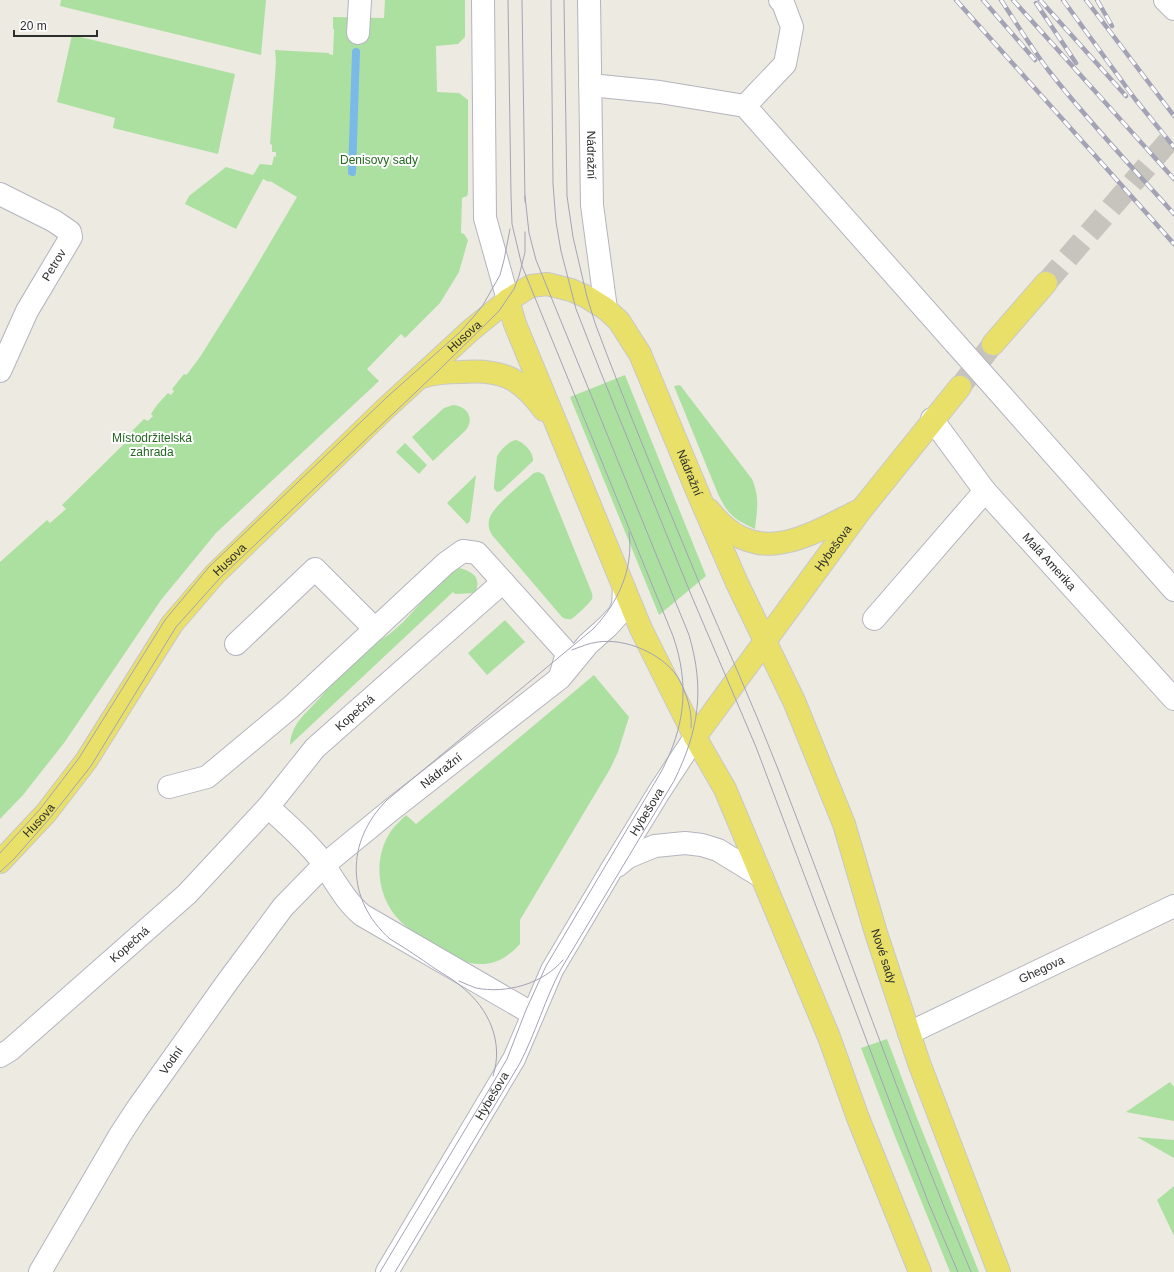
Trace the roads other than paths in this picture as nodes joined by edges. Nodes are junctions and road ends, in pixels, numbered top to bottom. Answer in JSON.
{"nodes":[{"id":1,"x":360,"y":0,"type":"edge"},
{"id":2,"x":483,"y":0,"type":"edge"},
{"id":3,"x":589,"y":0,"type":"edge"},
{"id":4,"x":780,"y":0,"type":"edge"},
{"id":5,"x":1165,"y":0,"type":"edge"},
{"id":6,"x":1174,"y":9,"type":"edge"},
{"id":7,"x":358,"y":33,"type":"dead end"},
{"id":8,"x":590,"y":85,"type":"junction"},
{"id":9,"x":745,"y":106,"type":"junction"},
{"id":10,"x":0,"y":194,"type":"edge"},
{"id":11,"x":1046,"y":283,"type":"tunnel mouth"},
{"id":12,"x":508,"y":300,"type":"junction"},
{"id":13,"x":606,"y":309,"type":"junction"},
{"id":14,"x":994,"y":344,"type":"tunnel mouth"},
{"id":15,"x":0,"y":371,"type":"edge"},
{"id":16,"x":421,"y":377,"type":"junction"},
{"id":17,"x":960,"y":387,"type":"tunnel mouth"},
{"id":18,"x":932,"y":420,"type":"junction"},
{"id":19,"x":561,"y":434,"type":"junction"},
{"id":20,"x":985,"y":491,"type":"junction"},
{"id":21,"x":700,"y":498,"type":"junction"},
{"id":22,"x":861,"y":510,"type":"junction"},
{"id":23,"x":503,"y":582,"type":"junction"},
{"id":24,"x":624,"y":588,"type":"junction"},
{"id":25,"x":1174,"y":590,"type":"edge"},
{"id":26,"x":874,"y":619,"type":"dead end"},
{"id":27,"x":375,"y":629,"type":"junction"},
{"id":28,"x":765,"y":642,"type":"junction"},
{"id":29,"x":236,"y":644,"type":"dead end"},
{"id":30,"x":560,"y":678,"type":"junction"},
{"id":31,"x":1174,"y":699,"type":"edge"},
{"id":32,"x":695,"y":737,"type":"junction"},
{"id":33,"x":169,"y":787,"type":"dead end"},
{"id":34,"x":268,"y":807,"type":"junction"},
{"id":35,"x":0,"y":862,"type":"edge"},
{"id":36,"x":324,"y":865,"type":"junction"},
{"id":37,"x":610,"y":872,"type":"junction"},
{"id":38,"x":762,"y":877,"type":"junction"},
{"id":39,"x":1174,"y":906,"type":"edge"},
{"id":40,"x":533,"y":1014,"type":"junction"},
{"id":41,"x":909,"y":1033,"type":"junction"},
{"id":42,"x":3,"y":1056,"type":"edge"},
{"id":43,"x":40,"y":1272,"type":"edge"},
{"id":44,"x":387,"y":1272,"type":"edge"},
{"id":45,"x":920,"y":1272,"type":"edge"},
{"id":46,"x":999,"y":1272,"type":"edge"}],
"edges":[{"from":1,"to":7,"type":"street"},
{"from":2,"to":12,"type":"street"},
{"from":3,"to":8,"type":"street","name":"Nádražní"},
{"from":4,"to":9,"type":"street"},
{"from":5,"to":6,"type":"street"},
{"from":8,"to":9,"type":"street"},
{"from":8,"to":13,"type":"street","name":"Nádražní"},
{"from":9,"to":25,"type":"street","bridge":true},
{"from":10,"to":15,"type":"street","name":"Petrov"},
{"from":11,"to":14,"type":"main road"},
{"from":12,"to":13,"type":"main road","name":"Nádražní"},
{"from":12,"to":16,"type":"main road","name":"Husova"},
{"from":12,"to":19,"type":"main road"},
{"from":13,"to":21,"type":"main road","name":"Nádražní"},
{"from":16,"to":19,"type":"main road"},
{"from":16,"to":35,"type":"main road","name":"Husova"},
{"from":17,"to":18,"type":"main road","name":"Hybešova"},
{"from":18,"to":20,"type":"street","name":"Malá Amerika"},
{"from":18,"to":22,"type":"main road","name":"Hybešova"},
{"from":19,"to":24,"type":"main road"},
{"from":20,"to":26,"type":"street"},
{"from":20,"to":31,"type":"street","name":"Malá Amerika"},
{"from":21,"to":22,"type":"main road"},
{"from":21,"to":28,"type":"main road","name":"Nádražní"},
{"from":22,"to":28,"type":"main road","name":"Hybešova"},
{"from":23,"to":27,"type":"street"},
{"from":23,"to":30,"type":"street"},
{"from":23,"to":34,"type":"street","name":"Kopečná"},
{"from":24,"to":30,"type":"street","name":"Nádražní"},
{"from":24,"to":32,"type":"main road"},
{"from":27,"to":29,"type":"street"},
{"from":27,"to":33,"type":"street"},
{"from":28,"to":32,"type":"main road","name":"Hybešova"},
{"from":28,"to":41,"type":"main road","name":"Nové sady"},
{"from":30,"to":36,"type":"street","name":"Nádražní"},
{"from":32,"to":37,"type":"street","name":"Hybešova"},
{"from":32,"to":38,"type":"main road"},
{"from":34,"to":36,"type":"street"},
{"from":34,"to":42,"type":"street","name":"Kopečná"},
{"from":36,"to":40,"type":"street"},
{"from":36,"to":43,"type":"street","name":"Vodní"},
{"from":37,"to":38,"type":"street"},
{"from":37,"to":40,"type":"street","name":"Hybešova"},
{"from":38,"to":45,"type":"main road"},
{"from":39,"to":41,"type":"street","name":"Ghegova"},
{"from":40,"to":44,"type":"street","name":"Hybešova"},
{"from":41,"to":46,"type":"main road","name":"Nové sady"}]}
